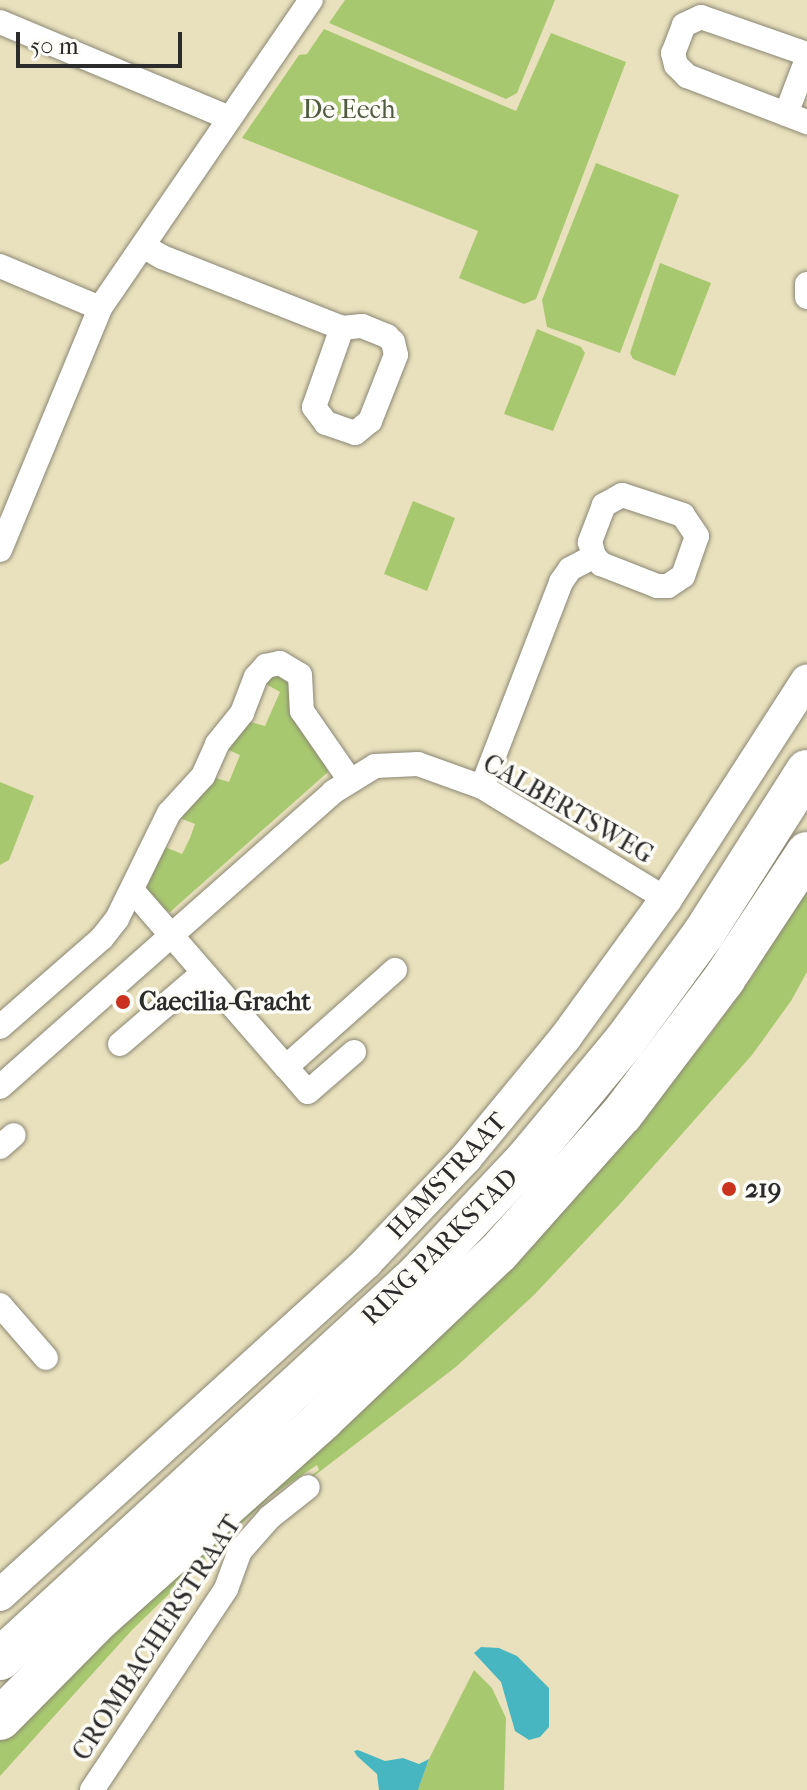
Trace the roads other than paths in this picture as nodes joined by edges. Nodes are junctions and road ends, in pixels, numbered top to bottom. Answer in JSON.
{"nodes":[{"id":1,"x":311,"y":0,"type":"edge"},
{"id":2,"x":0,"y":22,"type":"edge"},
{"id":3,"x":807,"y":57,"type":"edge"},
{"id":4,"x":229,"y":118,"type":"junction"},
{"id":5,"x":796,"y":118,"type":"edge"},
{"id":6,"x":143,"y":246,"type":"junction"},
{"id":7,"x":0,"y":266,"type":"edge"},
{"id":8,"x":807,"y":284,"type":"edge"},
{"id":9,"x":807,"y":297,"type":"edge"},
{"id":10,"x":100,"y":308,"type":"junction"},
{"id":11,"x":342,"y":328,"type":"dead end"},
{"id":12,"x":0,"y":550,"type":"edge"},
{"id":13,"x":594,"y":556,"type":"junction"},
{"id":14,"x":807,"y":680,"type":"edge"},
{"id":15,"x":807,"y":771,"type":"edge"},
{"id":16,"x":349,"y":779,"type":"junction"},
{"id":17,"x":482,"y":787,"type":"junction"},
{"id":18,"x":807,"y":853,"type":"edge"},
{"id":19,"x":132,"y":890,"type":"junction"},
{"id":20,"x":666,"y":899,"type":"junction"},
{"id":21,"x":171,"y":938,"type":"junction"},
{"id":22,"x":395,"y":970,"type":"dead end"},
{"id":23,"x":203,"y":973,"type":"junction"},
{"id":24,"x":0,"y":1027,"type":"edge"},
{"id":25,"x":120,"y":1044,"type":"dead end"},
{"id":26,"x":354,"y":1052,"type":"dead end"},
{"id":27,"x":286,"y":1067,"type":"junction"},
{"id":28,"x":0,"y":1087,"type":"edge"},
{"id":29,"x":0,"y":1305,"type":"edge"},
{"id":30,"x":46,"y":1358,"type":"dead end"},
{"id":31,"x":308,"y":1487,"type":"dead end"},
{"id":32,"x":0,"y":1595,"type":"edge"},
{"id":33,"x":0,"y":1659,"type":"edge"},
{"id":34,"x":0,"y":1719,"type":"edge"},
{"id":35,"x":92,"y":1790,"type":"edge"}],
"edges":[{"from":1,"to":4,"type":"street"},
{"from":2,"to":4,"type":"street"},
{"from":3,"to":5,"type":"street"},
{"from":3,"to":5,"type":"street"},
{"from":4,"to":6,"type":"street"},
{"from":6,"to":10,"type":"street"},
{"from":6,"to":11,"type":"street"},
{"from":7,"to":10,"type":"street"},
{"from":8,"to":9,"type":"street"},
{"from":10,"to":12,"type":"street"},
{"from":13,"to":13,"type":"street"},
{"from":13,"to":17,"type":"street"},
{"from":14,"to":20,"type":"street","name":"HAMSTRAAT"},
{"from":15,"to":33,"type":"highway","name":"RING PARKSTAD"},
{"from":16,"to":17,"type":"street","name":"CALBERTSWEG"},
{"from":16,"to":19,"type":"street"},
{"from":16,"to":21,"type":"street","name":"CALBERTSWEG"},
{"from":17,"to":20,"type":"street","name":"CALBERTSWEG"},
{"from":18,"to":34,"type":"highway","name":"RING PARKSTAD"},
{"from":19,"to":21,"type":"street"},
{"from":19,"to":24,"type":"street"},
{"from":20,"to":32,"type":"street","name":"HAMSTRAAT"},
{"from":21,"to":23,"type":"street"},
{"from":21,"to":28,"type":"street","name":"CALBERTSWEG"},
{"from":22,"to":27,"type":"street"},
{"from":23,"to":25,"type":"street"},
{"from":23,"to":27,"type":"street"},
{"from":26,"to":27,"type":"street"},
{"from":29,"to":30,"type":"street"},
{"from":31,"to":35,"type":"street","name":"CROMBACHERSTRAAT"}]}
